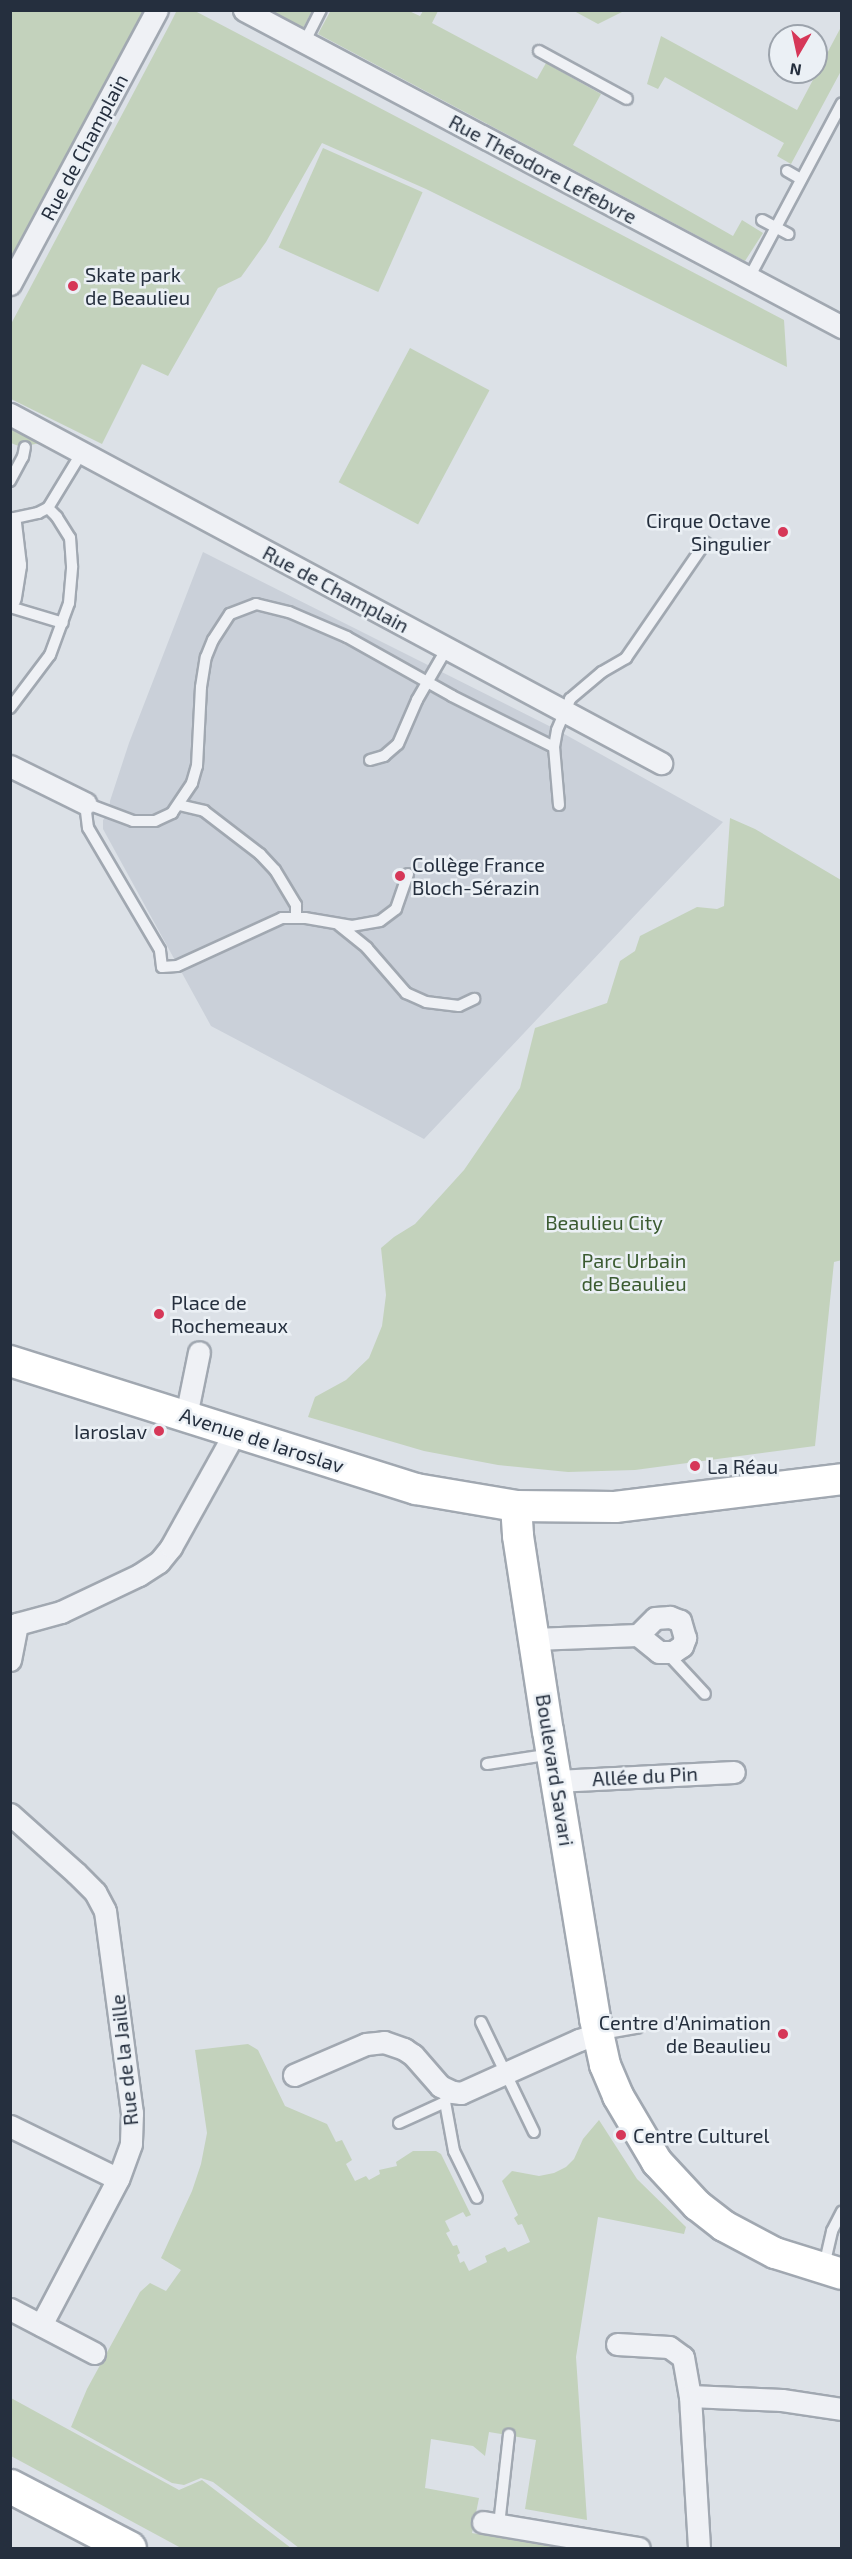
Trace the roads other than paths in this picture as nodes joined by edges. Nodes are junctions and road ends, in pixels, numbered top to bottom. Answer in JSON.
{"nodes":[{"id":1,"x":157,"y":10,"type":"edge"},
{"id":2,"x":244,"y":10,"type":"edge"},
{"id":3,"x":321,"y":10,"type":"edge"},
{"id":4,"x":304,"y":43,"type":"junction"},
{"id":5,"x":539,"y":51,"type":"dead end"},
{"id":6,"x":627,"y":99,"type":"dead end"},
{"id":7,"x":842,"y":103,"type":"edge"},
{"id":8,"x":787,"y":171,"type":"dead end"},
{"id":9,"x":801,"y":179,"type":"junction"},
{"id":10,"x":762,"y":219,"type":"dead end"},
{"id":11,"x":775,"y":227,"type":"junction"},
{"id":12,"x":788,"y":234,"type":"dead end"},
{"id":13,"x":749,"y":278,"type":"junction"},
{"id":14,"x":10,"y":284,"type":"edge"},
{"id":15,"x":842,"y":327,"type":"edge"},
{"id":16,"x":10,"y":414,"type":"edge"},
{"id":17,"x":26,"y":447,"type":"dead end"},
{"id":18,"x":82,"y":452,"type":"junction"},
{"id":19,"x":10,"y":481,"type":"edge"},
{"id":20,"x":48,"y":508,"type":"junction"},
{"id":21,"x":10,"y":521,"type":"edge"},
{"id":22,"x":705,"y":543,"type":"dead end"},
{"id":23,"x":10,"y":598,"type":"edge"},
{"id":24,"x":10,"y":607,"type":"edge"},
{"id":25,"x":63,"y":623,"type":"junction"},
{"id":26,"x":447,"y":648,"type":"junction"},
{"id":27,"x":428,"y":681,"type":"junction"},
{"id":28,"x":10,"y":708,"type":"edge"},
{"id":29,"x":564,"y":711,"type":"junction"},
{"id":30,"x":554,"y":747,"type":"junction"},
{"id":31,"x":370,"y":760,"type":"dead end"},
{"id":32,"x":661,"y":763,"type":"dead end"},
{"id":33,"x":10,"y":766,"type":"edge"},
{"id":34,"x":85,"y":803,"type":"junction"},
{"id":35,"x":179,"y":805,"type":"junction"},
{"id":36,"x":559,"y":805,"type":"dead end"},
{"id":37,"x":408,"y":874,"type":"dead end"},
{"id":38,"x":297,"y":918,"type":"junction"},
{"id":39,"x":339,"y":925,"type":"junction"},
{"id":40,"x":474,"y":999,"type":"dead end"},
{"id":41,"x":199,"y":1352,"type":"dead end"},
{"id":42,"x":10,"y":1361,"type":"edge"},
{"id":43,"x":186,"y":1416,"type":"junction"},
{"id":44,"x":235,"y":1432,"type":"junction"},
{"id":45,"x":842,"y":1479,"type":"edge"},
{"id":46,"x":516,"y":1506,"type":"junction"},
{"id":47,"x":14,"y":1621,"type":"edge"},
{"id":48,"x":638,"y":1635,"type":"junction"},
{"id":49,"x":534,"y":1639,"type":"junction"},
{"id":50,"x":666,"y":1652,"type":"junction"},
{"id":51,"x":10,"y":1660,"type":"edge"},
{"id":52,"x":705,"y":1694,"type":"dead end"},
{"id":53,"x":487,"y":1764,"type":"dead end"},
{"id":54,"x":554,"y":1768,"type":"junction"},
{"id":55,"x":734,"y":1772,"type":"dead end"},
{"id":56,"x":10,"y":1814,"type":"edge"},
{"id":57,"x":481,"y":2022,"type":"dead end"},
{"id":58,"x":637,"y":2028,"type":"dead end"},
{"id":59,"x":598,"y":2034,"type":"junction"},
{"id":60,"x":505,"y":2074,"type":"junction"},
{"id":61,"x":294,"y":2075,"type":"dead end"},
{"id":62,"x":446,"y":2096,"type":"junction"},
{"id":63,"x":399,"y":2123,"type":"dead end"},
{"id":64,"x":10,"y":2126,"type":"edge"},
{"id":65,"x":534,"y":2132,"type":"dead end"},
{"id":66,"x":118,"y":2179,"type":"junction"},
{"id":67,"x":477,"y":2198,"type":"dead end"},
{"id":68,"x":842,"y":2211,"type":"edge"},
{"id":69,"x":832,"y":2272,"type":"edge"},
{"id":70,"x":10,"y":2309,"type":"edge"},
{"id":71,"x":41,"y":2325,"type":"junction"},
{"id":72,"x":617,"y":2344,"type":"dead end"},
{"id":73,"x":94,"y":2353,"type":"dead end"},
{"id":74,"x":690,"y":2396,"type":"junction"},
{"id":75,"x":842,"y":2409,"type":"edge"},
{"id":76,"x":509,"y":2435,"type":"dead end"},
{"id":77,"x":10,"y":2486,"type":"edge"},
{"id":78,"x":491,"y":2523,"type":"joint"},
{"id":79,"x":129,"y":2548,"type":"edge"},
{"id":80,"x":639,"y":2548,"type":"edge"},
{"id":81,"x":699,"y":2548,"type":"edge"}],
"edges":[{"from":1,"to":14,"type":"street","name":"Rue de Champlain"},
{"from":2,"to":4,"type":"street","name":"Rue Théodore Lefebvre"},
{"from":3,"to":4,"type":"lane"},
{"from":4,"to":13,"type":"street","name":"Rue Théodore Lefebvre"},
{"from":5,"to":6,"type":"lane"},
{"from":7,"to":9,"type":"lane"},
{"from":8,"to":9,"type":"lane"},
{"from":9,"to":11,"type":"lane"},
{"from":10,"to":11,"type":"lane"},
{"from":11,"to":12,"type":"lane"},
{"from":11,"to":13,"type":"lane"},
{"from":13,"to":15,"type":"street","name":"Rue Théodore Lefebvre"},
{"from":16,"to":18,"type":"street","name":"Rue de Champlain"},
{"from":17,"to":19,"type":"lane"},
{"from":18,"to":20,"type":"lane"},
{"from":18,"to":26,"type":"street","name":"Rue de Champlain"},
{"from":20,"to":21,"type":"lane"},
{"from":20,"to":25,"type":"lane"},
{"from":21,"to":23,"type":"street"},
{"from":22,"to":29,"type":"lane"},
{"from":24,"to":25,"type":"lane"},
{"from":25,"to":28,"type":"lane"},
{"from":26,"to":27,"type":"lane"},
{"from":26,"to":29,"type":"street","name":"Rue de Champlain"},
{"from":27,"to":30,"type":"lane"},
{"from":27,"to":31,"type":"lane"},
{"from":27,"to":35,"type":"lane"},
{"from":29,"to":30,"type":"lane"},
{"from":29,"to":32,"type":"street","name":"Rue de Champlain"},
{"from":30,"to":36,"type":"lane"},
{"from":33,"to":34,"type":"street"},
{"from":34,"to":35,"type":"lane"},
{"from":34,"to":38,"type":"lane"},
{"from":35,"to":38,"type":"lane"},
{"from":37,"to":39,"type":"lane"},
{"from":38,"to":39,"type":"lane"},
{"from":39,"to":40,"type":"lane"},
{"from":41,"to":43,"type":"street"},
{"from":42,"to":43,"type":"street","name":"Avenue de Iaroslav"},
{"from":43,"to":44,"type":"street","name":"Avenue de Iaroslav"},
{"from":44,"to":46,"type":"street","name":"Avenue de Iaroslav"},
{"from":44,"to":47,"type":"street"},
{"from":45,"to":46,"type":"street","name":"Avenue de Iaroslav"},
{"from":46,"to":49,"type":"street","name":"Boulevard Savari"},
{"from":47,"to":51,"type":"street"},
{"from":48,"to":49,"type":"street"},
{"from":48,"to":50,"type":"street"},
{"from":48,"to":50,"type":"street"},
{"from":49,"to":54,"type":"street","name":"Boulevard Savari"},
{"from":50,"to":52,"type":"lane"},
{"from":53,"to":54,"type":"lane"},
{"from":54,"to":55,"type":"street","name":"Allée du Pin"},
{"from":54,"to":59,"type":"street","name":"Boulevard Savari"},
{"from":56,"to":66,"type":"street","name":"Rue de la Jaille"},
{"from":57,"to":60,"type":"lane"},
{"from":58,"to":59,"type":"lane"},
{"from":59,"to":60,"type":"street"},
{"from":59,"to":69,"type":"street","name":"Boulevard Savari"},
{"from":60,"to":62,"type":"street"},
{"from":60,"to":65,"type":"lane"},
{"from":61,"to":62,"type":"street"},
{"from":62,"to":63,"type":"lane"},
{"from":62,"to":67,"type":"lane"},
{"from":64,"to":66,"type":"street"},
{"from":66,"to":71,"type":"street","name":"Rue de la Jaille"},
{"from":68,"to":69,"type":"lane"},
{"from":70,"to":71,"type":"street"},
{"from":71,"to":73,"type":"street"},
{"from":72,"to":74,"type":"street"},
{"from":74,"to":75,"type":"street"},
{"from":74,"to":81,"type":"street"},
{"from":76,"to":78,"type":"lane"},
{"from":77,"to":79,"type":"main road"},
{"from":78,"to":80,"type":"street"}]}
